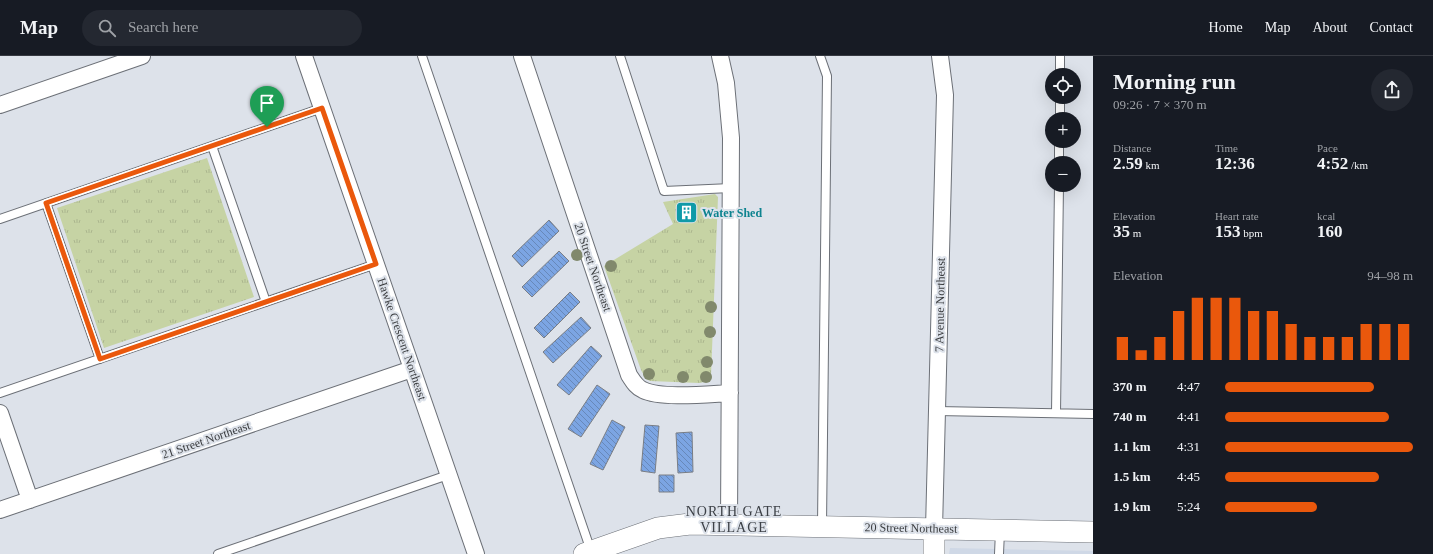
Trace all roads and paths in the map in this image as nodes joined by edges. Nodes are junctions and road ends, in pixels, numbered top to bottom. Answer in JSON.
{"nodes":[{"id":1,"x":142,"y":56,"type":"edge"},
{"id":2,"x":304,"y":56,"type":"edge"},
{"id":3,"x":422,"y":56,"type":"edge"},
{"id":4,"x":522,"y":56,"type":"edge"},
{"id":5,"x":620,"y":56,"type":"edge"},
{"id":6,"x":720,"y":56,"type":"edge"},
{"id":7,"x":820,"y":56,"type":"edge"},
{"id":8,"x":940,"y":56,"type":"edge"},
{"id":9,"x":1060,"y":56,"type":"edge"},
{"id":10,"x":1060,"y":68,"type":"edge"},
{"id":11,"x":0,"y":105,"type":"edge"},
{"id":12,"x":322,"y":108,"type":"junction"},
{"id":13,"x":212,"y":146,"type":"junction"},
{"id":14,"x":731,"y":188,"type":"junction"},
{"id":15,"x":1059,"y":192,"type":"edge"},
{"id":16,"x":46,"y":203,"type":"junction"},
{"id":17,"x":0,"y":219,"type":"edge"},
{"id":18,"x":376,"y":264,"type":"junction"},
{"id":19,"x":266,"y":302,"type":"junction"},
{"id":20,"x":100,"y":359,"type":"junction"},
{"id":21,"x":412,"y":369,"type":"junction"},
{"id":22,"x":0,"y":393,"type":"edge"},
{"id":23,"x":730,"y":394,"type":"junction"},
{"id":24,"x":937,"y":411,"type":"junction"},
{"id":25,"x":0,"y":413,"type":"edge"},
{"id":26,"x":1056,"y":413,"type":"junction"},
{"id":27,"x":1093,"y":414,"type":"edge"},
{"id":28,"x":448,"y":475,"type":"junction"},
{"id":29,"x":30,"y":500,"type":"junction"},
{"id":30,"x":0,"y":510,"type":"edge"},
{"id":31,"x":729,"y":524,"type":"junction"},
{"id":32,"x":822,"y":526,"type":"junction"},
{"id":33,"x":934,"y":528,"type":"junction"},
{"id":34,"x":1000,"y":530,"type":"junction"},
{"id":35,"x":1093,"y":532,"type":"edge"},
{"id":36,"x":589,"y":553,"type":"edge"},
{"id":37,"x":218,"y":554,"type":"edge"},
{"id":38,"x":476,"y":554,"type":"edge"},
{"id":39,"x":934,"y":554,"type":"edge"},
{"id":40,"x":999,"y":554,"type":"edge"}],
"edges":[{"from":1,"to":11,"type":"street"},
{"from":2,"to":12,"type":"street","name":"Hawke Crescent Northeast"},
{"from":3,"to":36,"type":"lane"},
{"from":4,"to":23,"type":"street","name":"20 Street Northeast"},
{"from":5,"to":14,"type":"lane"},
{"from":6,"to":14,"type":"street"},
{"from":7,"to":32,"type":"lane"},
{"from":8,"to":24,"type":"street","name":"7 Avenue Northeast"},
{"from":9,"to":10,"type":"lane"},
{"from":12,"to":13,"type":"lane"},
{"from":12,"to":18,"type":"street","name":"Hawke Crescent Northeast"},
{"from":13,"to":16,"type":"lane"},
{"from":13,"to":19,"type":"lane"},
{"from":14,"to":23,"type":"street"},
{"from":15,"to":26,"type":"lane"},
{"from":16,"to":17,"type":"lane"},
{"from":16,"to":20,"type":"lane"},
{"from":18,"to":19,"type":"lane"},
{"from":18,"to":21,"type":"street","name":"Hawke Crescent Northeast"},
{"from":19,"to":20,"type":"lane"},
{"from":20,"to":22,"type":"lane"},
{"from":21,"to":28,"type":"street","name":"Hawke Crescent Northeast"},
{"from":21,"to":29,"type":"street","name":"21 Street Northeast"},
{"from":23,"to":31,"type":"street"},
{"from":24,"to":26,"type":"lane"},
{"from":24,"to":33,"type":"street","name":"7 Avenue Northeast"},
{"from":25,"to":29,"type":"street"},
{"from":26,"to":27,"type":"lane"},
{"from":28,"to":37,"type":"lane"},
{"from":28,"to":38,"type":"street","name":"Hawke Crescent Northeast"},
{"from":29,"to":30,"type":"street","name":"21 Street Northeast"},
{"from":31,"to":32,"type":"street","name":"20 Street Northeast"},
{"from":31,"to":36,"type":"street","name":"20 Street Northeast"},
{"from":32,"to":33,"type":"street","name":"20 Street Northeast"},
{"from":33,"to":34,"type":"street","name":"20 Street Northeast"},
{"from":33,"to":39,"type":"street","name":"7 Avenue Northeast"},
{"from":34,"to":35,"type":"street","name":"20 Street Northeast"},
{"from":34,"to":40,"type":"lane"}]}
